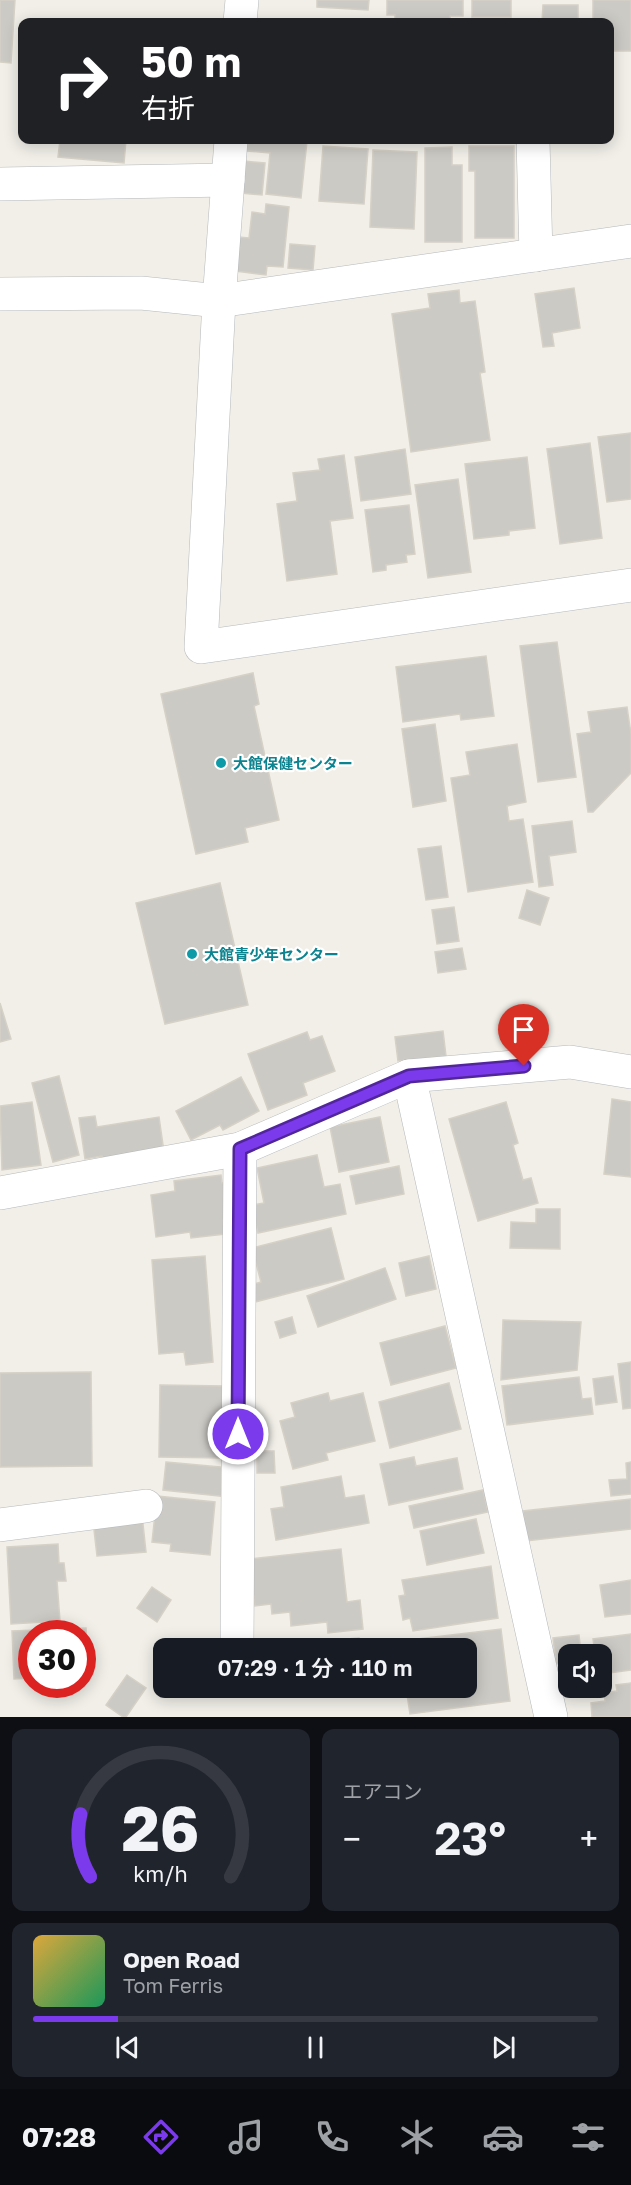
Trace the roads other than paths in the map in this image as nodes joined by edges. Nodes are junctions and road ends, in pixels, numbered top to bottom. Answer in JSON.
{"nodes":[{"id":1,"x":242,"y":0,"type":"edge"},
{"id":2,"x":240,"y":18,"type":"edge"},
{"id":3,"x":231,"y":144,"type":"edge"},
{"id":4,"x":533,"y":144,"type":"edge"},
{"id":5,"x":228,"y":180,"type":"junction"},
{"id":6,"x":0,"y":184,"type":"edge"},
{"id":7,"x":631,"y":241,"type":"edge"},
{"id":8,"x":536,"y":255,"type":"junction"},
{"id":9,"x":0,"y":294,"type":"edge"},
{"id":10,"x":219,"y":301,"type":"junction"},
{"id":11,"x":631,"y":585,"type":"edge"},
{"id":12,"x":631,"y":1072,"type":"edge"},
{"id":13,"x":409,"y":1076,"type":"junction"},
{"id":14,"x":240,"y":1149,"type":"junction"},
{"id":15,"x":0,"y":1193,"type":"edge"},
{"id":16,"x":146,"y":1506,"type":"dead end"},
{"id":17,"x":0,"y":1525,"type":"edge"},
{"id":18,"x":237,"y":1638,"type":"edge"},
{"id":19,"x":551,"y":1717,"type":"edge"}],
"edges":[{"from":1,"to":2,"type":"street"},
{"from":3,"to":5,"type":"street"},
{"from":4,"to":8,"type":"street"},
{"from":5,"to":6,"type":"street"},
{"from":5,"to":10,"type":"street"},
{"from":7,"to":8,"type":"street"},
{"from":8,"to":10,"type":"street"},
{"from":9,"to":10,"type":"street"},
{"from":10,"to":11,"type":"street"},
{"from":12,"to":13,"type":"street"},
{"from":13,"to":14,"type":"street"},
{"from":13,"to":19,"type":"street"},
{"from":14,"to":15,"type":"street"},
{"from":14,"to":18,"type":"street"},
{"from":16,"to":17,"type":"street"}]}
